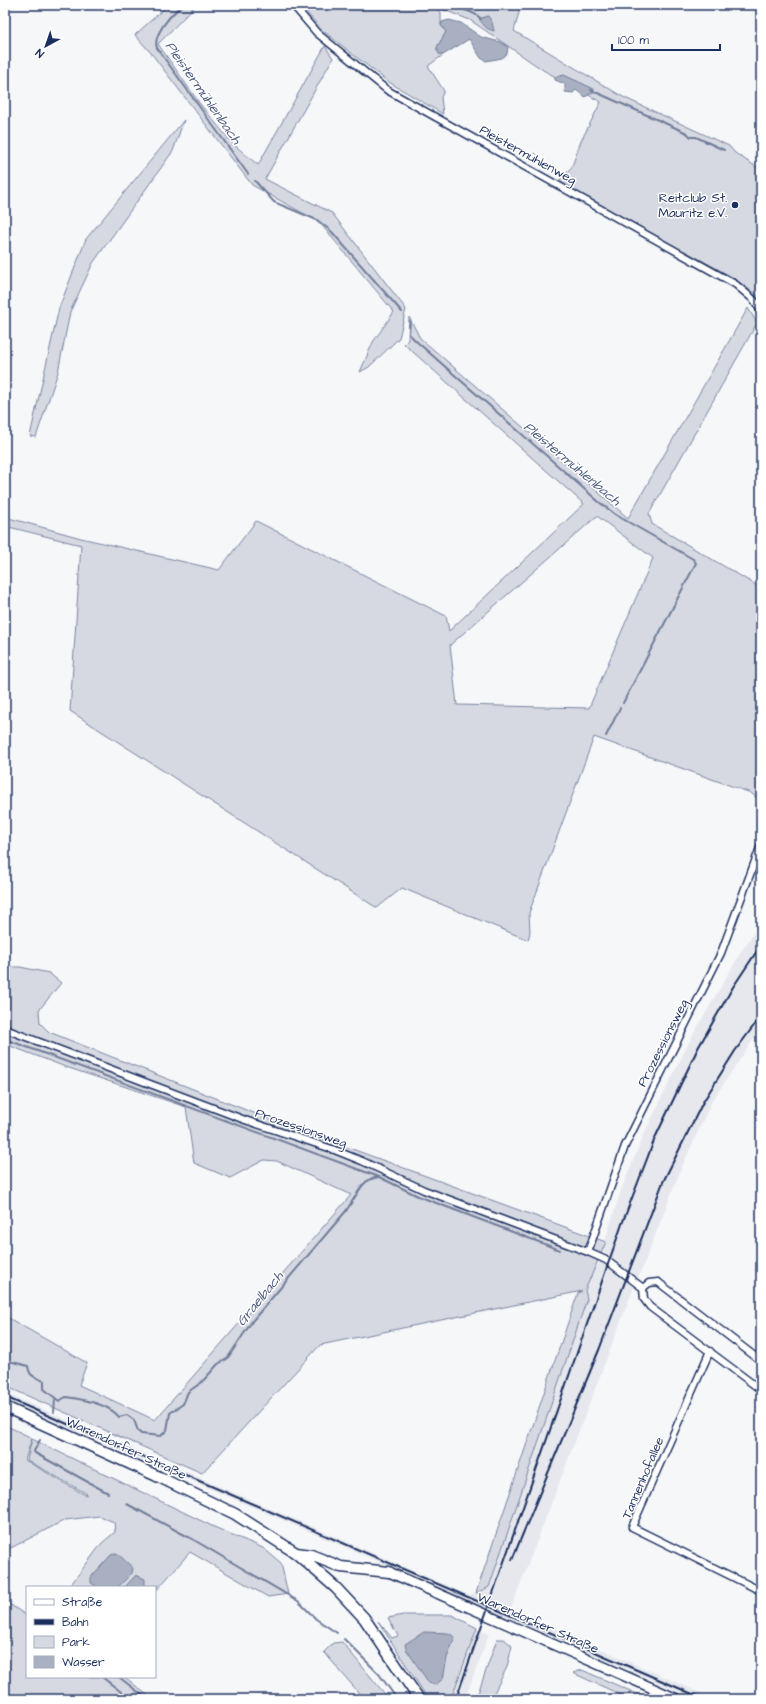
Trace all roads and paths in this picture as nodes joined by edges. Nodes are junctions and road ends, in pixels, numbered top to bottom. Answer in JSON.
{"nodes":[{"id":1,"x":293,"y":5,"type":"edge"},
{"id":2,"x":761,"y":311,"type":"edge"},
{"id":3,"x":761,"y":845,"type":"edge"},
{"id":4,"x":5,"y":1029,"type":"edge"},
{"id":5,"x":588,"y":1252,"type":"junction"},
{"id":6,"x":643,"y":1288,"type":"junction"},
{"id":7,"x":710,"y":1351,"type":"junction"},
{"id":8,"x":761,"y":1361,"type":"edge"},
{"id":9,"x":761,"y":1390,"type":"edge"},
{"id":10,"x":5,"y":1407,"type":"edge"},
{"id":11,"x":296,"y":1553,"type":"junction"},
{"id":12,"x":389,"y":1572,"type":"joint"},
{"id":13,"x":761,"y":1591,"type":"edge"},
{"id":14,"x":419,"y":1699,"type":"edge"},
{"id":15,"x":677,"y":1699,"type":"edge"}],
"edges":[{"from":1,"to":2,"type":"street","name":"Pleistermühlenweg"},
{"from":3,"to":5,"type":"street","name":"Prozessionsweg"},
{"from":4,"to":5,"type":"street","name":"Prozessionsweg"},
{"from":5,"to":6,"type":"street","name":"Prozessionsweg"},
{"from":6,"to":7,"type":"street"},
{"from":6,"to":8,"type":"street"},
{"from":7,"to":9,"type":"street"},
{"from":7,"to":13,"type":"street","name":"Tannenhofallee"},
{"from":10,"to":11,"type":"main road","name":"Warendorfer Straße"},
{"from":11,"to":12,"type":"main road"},
{"from":11,"to":14,"type":"main road"},
{"from":12,"to":15,"type":"main road","name":"Warendorfer Straße"}]}
